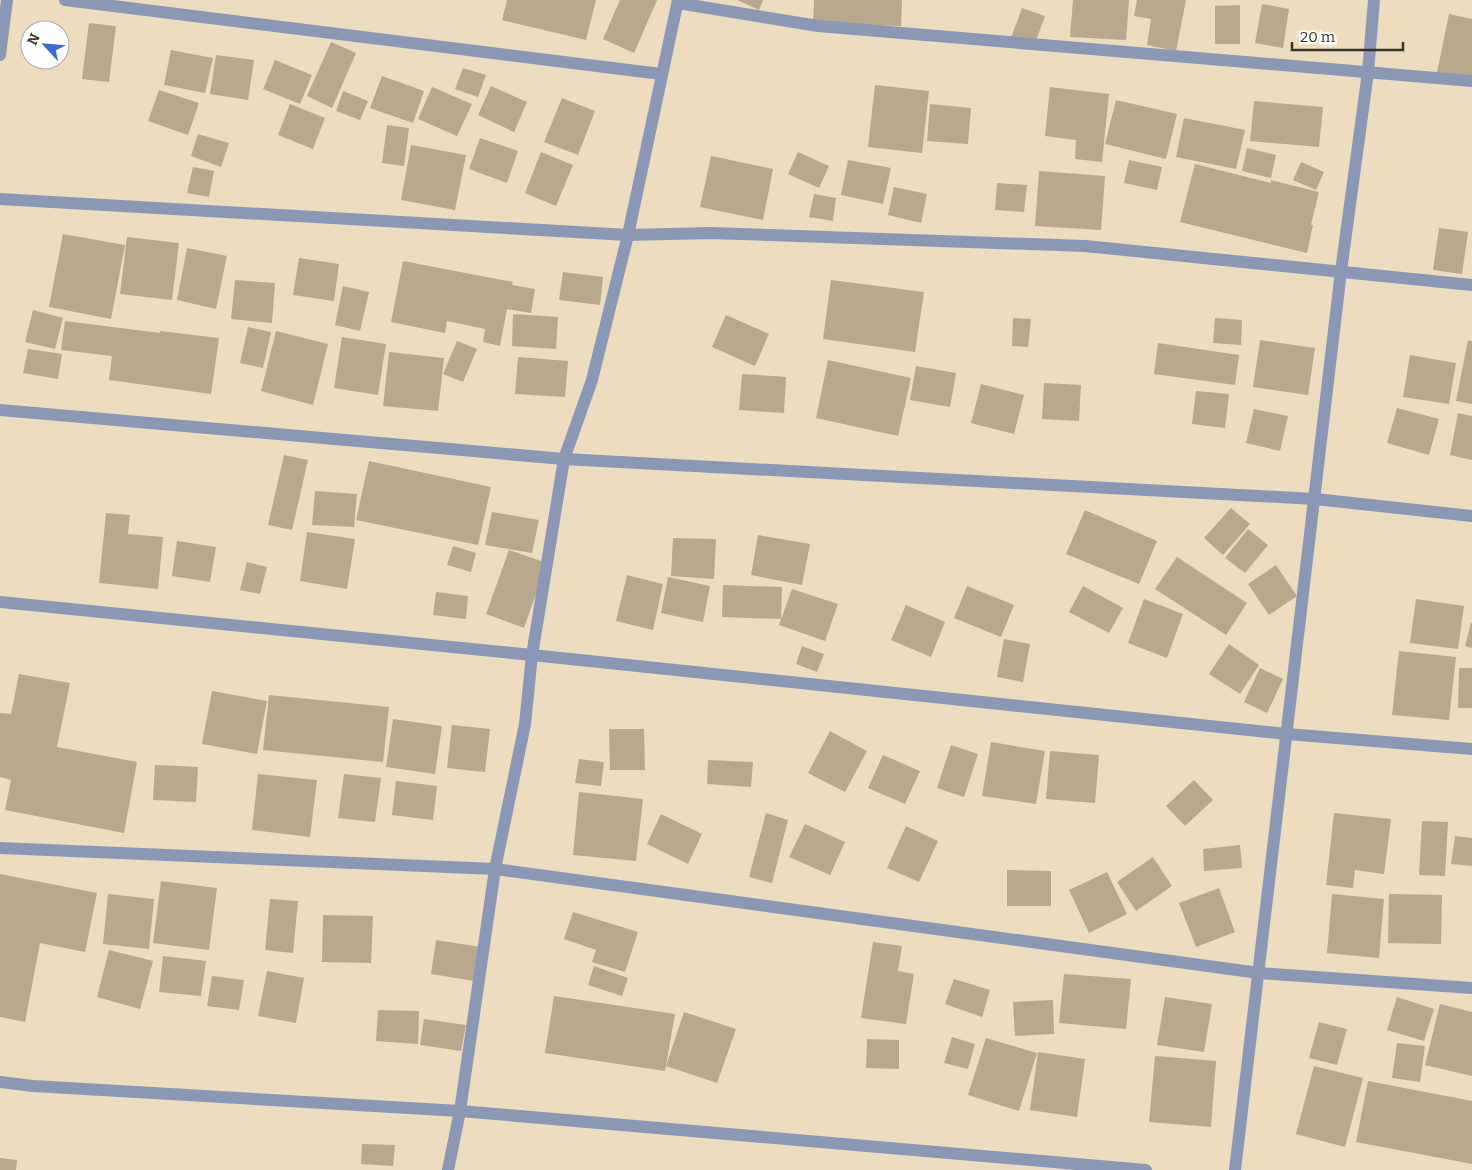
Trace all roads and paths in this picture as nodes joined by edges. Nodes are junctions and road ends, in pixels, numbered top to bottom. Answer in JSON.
{"nodes":[{"id":1,"x":7,"y":0,"type":"edge"},
{"id":2,"x":65,"y":0,"type":"edge"},
{"id":3,"x":1374,"y":0,"type":"edge"},
{"id":4,"x":678,"y":1,"type":"edge"},
{"id":5,"x":0,"y":55,"type":"edge"},
{"id":6,"x":1368,"y":72,"type":"junction"},
{"id":7,"x":661,"y":74,"type":"junction"},
{"id":8,"x":1472,"y":81,"type":"edge"},
{"id":9,"x":0,"y":199,"type":"edge"},
{"id":10,"x":628,"y":235,"type":"junction"},
{"id":11,"x":1341,"y":271,"type":"junction"},
{"id":12,"x":1472,"y":285,"type":"edge"},
{"id":13,"x":0,"y":410,"type":"edge"},
{"id":14,"x":564,"y":459,"type":"junction"},
{"id":15,"x":1315,"y":499,"type":"junction"},
{"id":16,"x":1472,"y":516,"type":"edge"},
{"id":17,"x":0,"y":602,"type":"edge"},
{"id":18,"x":532,"y":655,"type":"junction"},
{"id":19,"x":1287,"y":734,"type":"junction"},
{"id":20,"x":1472,"y":749,"type":"edge"},
{"id":21,"x":0,"y":848,"type":"edge"},
{"id":22,"x":495,"y":869,"type":"junction"},
{"id":23,"x":1259,"y":973,"type":"junction"},
{"id":24,"x":1472,"y":988,"type":"edge"},
{"id":25,"x":0,"y":1082,"type":"edge"},
{"id":26,"x":460,"y":1111,"type":"junction"},
{"id":27,"x":448,"y":1170,"type":"edge"},
{"id":28,"x":1146,"y":1170,"type":"edge"},
{"id":29,"x":1235,"y":1170,"type":"edge"}],
"edges":[{"from":1,"to":5,"type":"street"},
{"from":2,"to":7,"type":"street"},
{"from":3,"to":6,"type":"street"},
{"from":4,"to":6,"type":"street"},
{"from":4,"to":7,"type":"street"},
{"from":6,"to":8,"type":"street"},
{"from":6,"to":11,"type":"street"},
{"from":7,"to":10,"type":"street"},
{"from":9,"to":10,"type":"street"},
{"from":10,"to":11,"type":"street"},
{"from":10,"to":14,"type":"street"},
{"from":11,"to":12,"type":"street"},
{"from":11,"to":15,"type":"street"},
{"from":13,"to":14,"type":"street"},
{"from":14,"to":15,"type":"street"},
{"from":14,"to":18,"type":"street"},
{"from":15,"to":16,"type":"street"},
{"from":15,"to":19,"type":"street"},
{"from":17,"to":18,"type":"street"},
{"from":18,"to":19,"type":"street"},
{"from":18,"to":22,"type":"street"},
{"from":19,"to":20,"type":"street"},
{"from":19,"to":23,"type":"street"},
{"from":21,"to":22,"type":"street"},
{"from":22,"to":23,"type":"street"},
{"from":22,"to":26,"type":"street"},
{"from":23,"to":24,"type":"street"},
{"from":23,"to":29,"type":"street"},
{"from":25,"to":26,"type":"street"},
{"from":26,"to":27,"type":"street"},
{"from":26,"to":28,"type":"street"}]}
